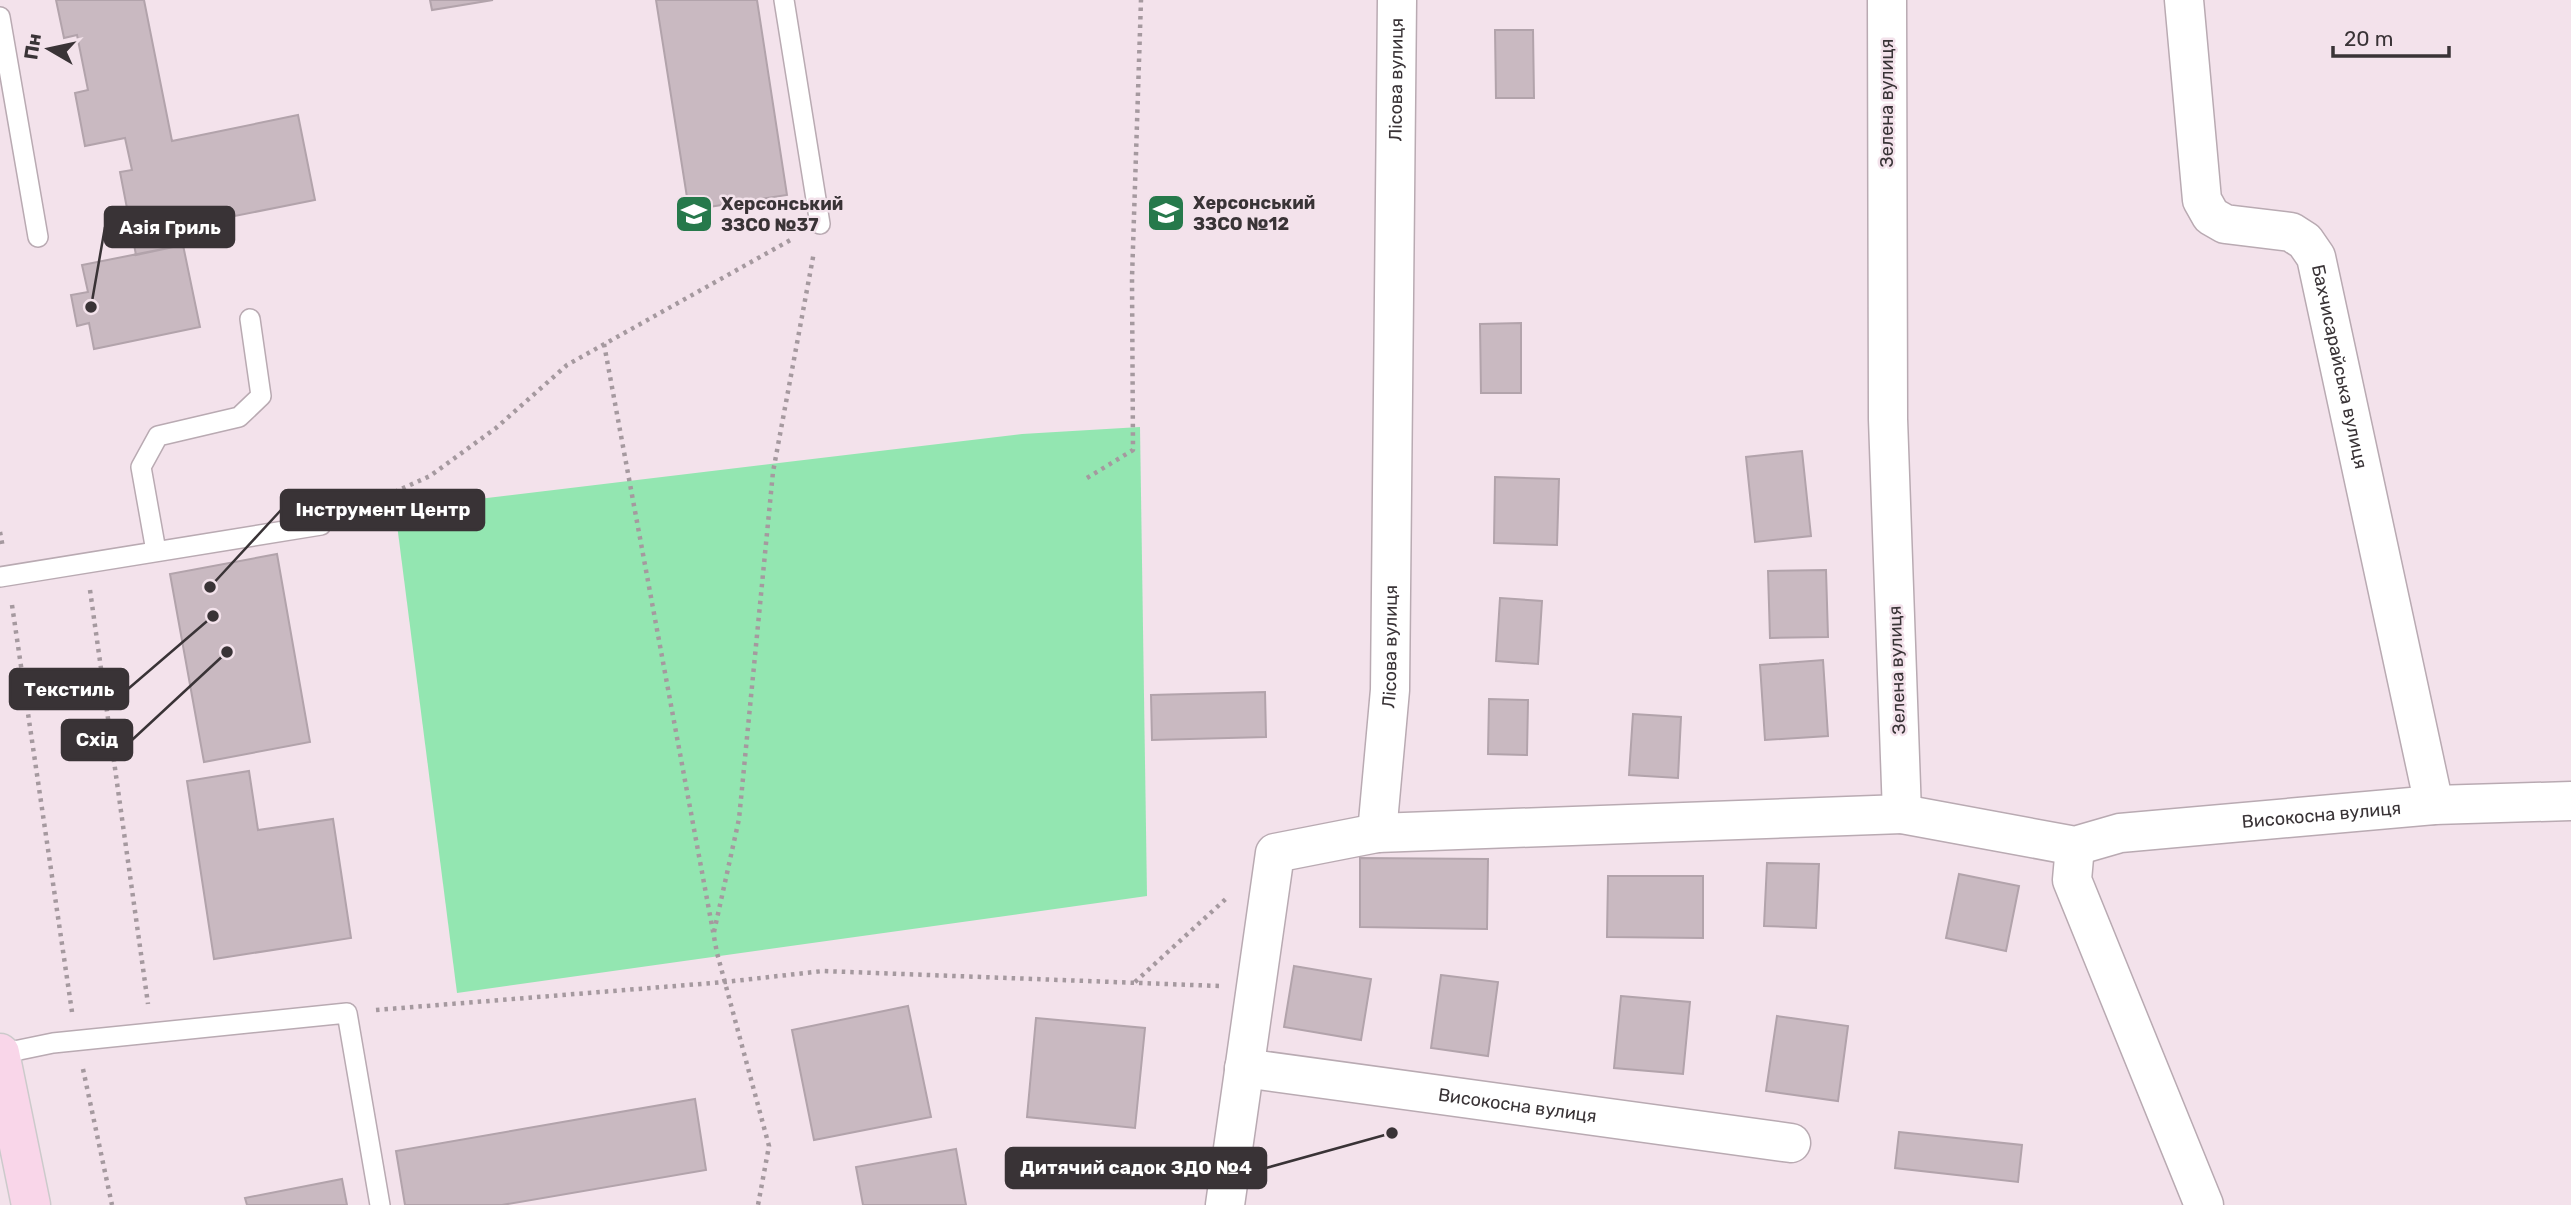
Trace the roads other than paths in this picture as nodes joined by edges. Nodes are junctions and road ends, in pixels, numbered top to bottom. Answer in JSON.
{"nodes":[{"id":1,"x":784,"y":0,"type":"edge"},
{"id":2,"x":1397,"y":0,"type":"edge"},
{"id":3,"x":1887,"y":0,"type":"edge"},
{"id":4,"x":2184,"y":0,"type":"edge"},
{"id":5,"x":0,"y":17,"type":"edge"},
{"id":6,"x":820,"y":224,"type":"road end"},
{"id":7,"x":38,"y":237,"type":"dead end"},
{"id":8,"x":250,"y":319,"type":"dead end"},
{"id":9,"x":321,"y":524,"type":"road end"},
{"id":10,"x":156,"y":551,"type":"junction"},
{"id":11,"x":4,"y":576,"type":"edge"},
{"id":12,"x":2571,"y":801,"type":"edge"},
{"id":13,"x":2434,"y":805,"type":"junction"},
{"id":14,"x":1902,"y":814,"type":"junction"},
{"id":15,"x":1377,"y":833,"type":"junction"},
{"id":16,"x":2074,"y":846,"type":"junction"},
{"id":17,"x":0,"y":1054,"type":"edge"},
{"id":18,"x":1244,"y":1068,"type":"junction"},
{"id":19,"x":1791,"y":1143,"type":"dead end"},
{"id":20,"x":18,"y":1186,"type":"edge"},
{"id":21,"x":380,"y":1205,"type":"edge"},
{"id":22,"x":1225,"y":1205,"type":"edge"},
{"id":23,"x":2204,"y":1205,"type":"edge"}],
"edges":[{"from":1,"to":6,"type":"lane"},
{"from":2,"to":15,"type":"street","name":"Лісова вулиця"},
{"from":3,"to":14,"type":"street","name":"Зелена вулиця"},
{"from":4,"to":13,"type":"street","name":"Бахчисарайська вулиця"},
{"from":5,"to":7,"type":"lane"},
{"from":8,"to":10,"type":"lane"},
{"from":9,"to":10,"type":"lane"},
{"from":10,"to":11,"type":"lane"},
{"from":12,"to":13,"type":"street","name":"Високосна вулиця"},
{"from":13,"to":16,"type":"street","name":"Високосна вулиця"},
{"from":14,"to":15,"type":"street"},
{"from":14,"to":16,"type":"street","name":"Високосна вулиця"},
{"from":15,"to":18,"type":"street"},
{"from":16,"to":23,"type":"street"},
{"from":17,"to":20,"type":"main road"},
{"from":17,"to":21,"type":"lane"},
{"from":18,"to":19,"type":"street","name":"Високосна вулиця"},
{"from":18,"to":22,"type":"street"}]}
